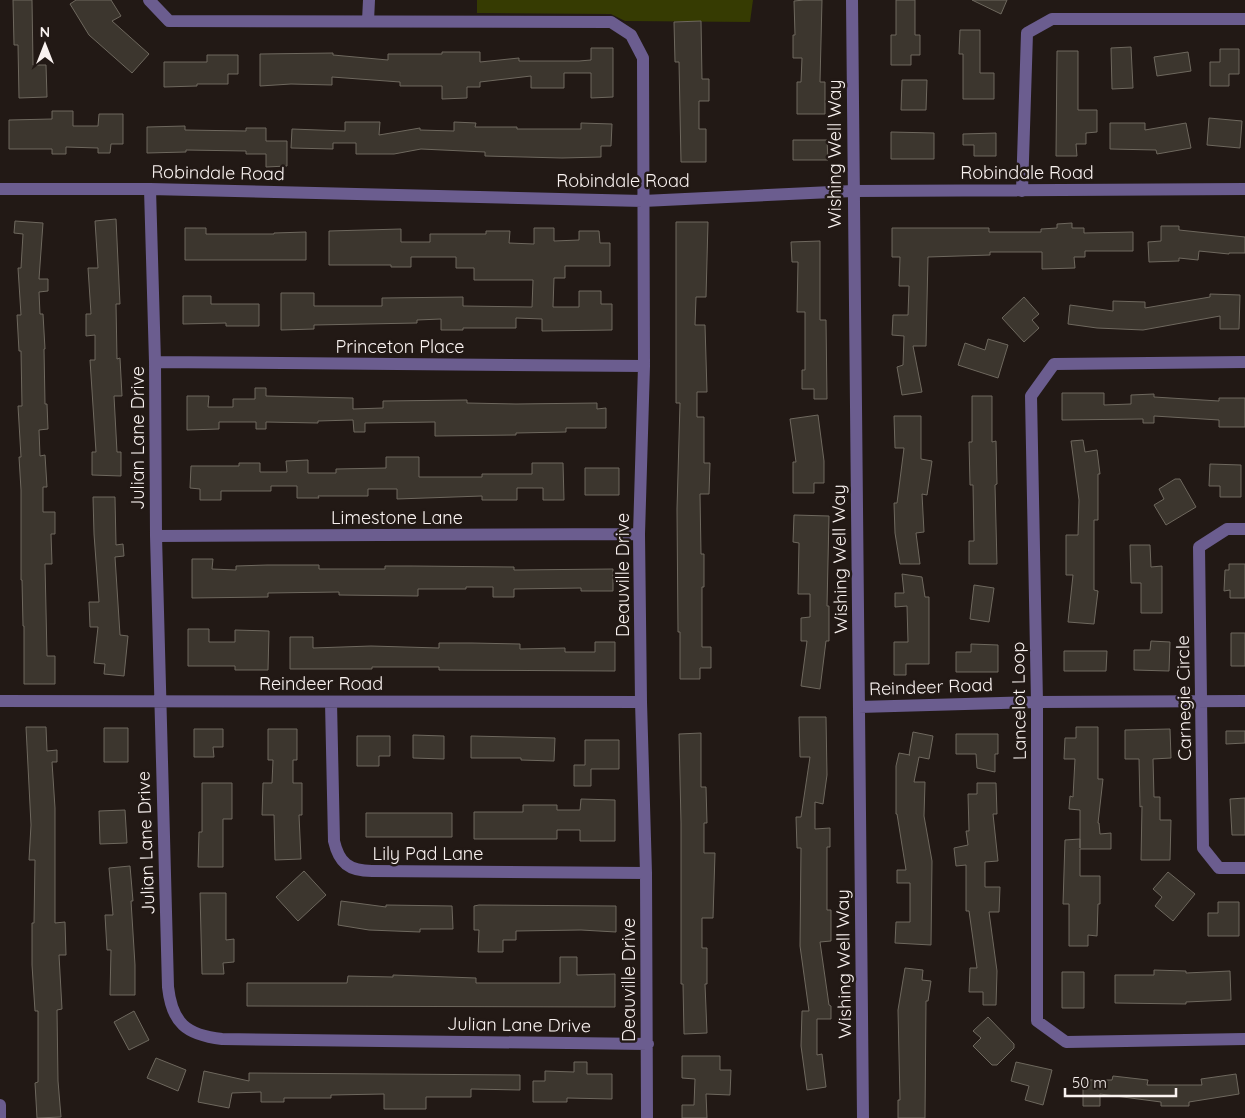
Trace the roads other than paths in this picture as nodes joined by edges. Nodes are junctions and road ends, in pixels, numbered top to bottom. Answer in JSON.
{"nodes":[{"id":1,"x":149,"y":0,"type":"edge"},
{"id":2,"x":369,"y":0,"type":"edge"},
{"id":3,"x":852,"y":0,"type":"edge"},
{"id":4,"x":1245,"y":19,"type":"edge"},
{"id":5,"x":368,"y":21,"type":"junction"},
{"id":6,"x":0,"y":189,"type":"edge"},
{"id":7,"x":150,"y":189,"type":"junction"},
{"id":8,"x":1245,"y":189,"type":"edge"},
{"id":9,"x":853,"y":191,"type":"junction"},
{"id":10,"x":1022,"y":191,"type":"junction"},
{"id":11,"x":643,"y":201,"type":"junction"},
{"id":12,"x":155,"y":362,"type":"junction"},
{"id":13,"x":1245,"y":362,"type":"edge"},
{"id":14,"x":644,"y":366,"type":"junction"},
{"id":15,"x":1245,"y":529,"type":"edge"},
{"id":16,"x":639,"y":534,"type":"junction"},
{"id":17,"x":156,"y":536,"type":"junction"},
{"id":18,"x":0,"y":701,"type":"edge"},
{"id":19,"x":160,"y":701,"type":"junction"},
{"id":20,"x":1201,"y":701,"type":"junction"},
{"id":21,"x":1245,"y":701,"type":"edge"},
{"id":22,"x":331,"y":702,"type":"junction"},
{"id":23,"x":641,"y":702,"type":"junction"},
{"id":24,"x":1037,"y":702,"type":"junction"},
{"id":25,"x":859,"y":707,"type":"junction"},
{"id":26,"x":1245,"y":868,"type":"edge"},
{"id":27,"x":646,"y":873,"type":"junction"},
{"id":28,"x":1245,"y":1039,"type":"edge"},
{"id":29,"x":648,"y":1044,"type":"junction"},
{"id":30,"x":0,"y":1105,"type":"edge"},
{"id":31,"x":0,"y":1118,"type":"edge"},
{"id":32,"x":647,"y":1118,"type":"edge"},
{"id":33,"x":863,"y":1118,"type":"edge"}],
"edges":[{"from":1,"to":5,"type":"street"},
{"from":2,"to":5,"type":"street"},
{"from":3,"to":9,"type":"street","name":"Wishing Well Way"},
{"from":4,"to":10,"type":"street"},
{"from":5,"to":11,"type":"street","name":"Deauville Drive"},
{"from":6,"to":7,"type":"street","name":"Robindale Road"},
{"from":7,"to":11,"type":"street","name":"Robindale Road"},
{"from":7,"to":12,"type":"street","name":"Julian Lane Drive"},
{"from":8,"to":10,"type":"street","name":"Robindale Road"},
{"from":9,"to":10,"type":"street","name":"Robindale Road"},
{"from":9,"to":11,"type":"street","name":"Robindale Road"},
{"from":9,"to":25,"type":"street","name":"Wishing Well Way"},
{"from":11,"to":14,"type":"street","name":"Deauville Drive"},
{"from":12,"to":14,"type":"street","name":"Princeton Place"},
{"from":12,"to":17,"type":"street","name":"Julian Lane Drive"},
{"from":13,"to":24,"type":"street","name":"Lancelot Loop"},
{"from":14,"to":16,"type":"street","name":"Deauville Drive"},
{"from":15,"to":20,"type":"street","name":"Carnegie Circle"},
{"from":16,"to":17,"type":"street","name":"Limestone Lane"},
{"from":16,"to":23,"type":"street","name":"Deauville Drive"},
{"from":17,"to":19,"type":"street","name":"Julian Lane Drive"},
{"from":18,"to":19,"type":"street","name":"Reindeer Road"},
{"from":19,"to":22,"type":"street","name":"Reindeer Road"},
{"from":19,"to":29,"type":"street","name":"Julian Lane Drive"},
{"from":20,"to":21,"type":"street","name":"Reindeer Road"},
{"from":20,"to":24,"type":"street","name":"Reindeer Road"},
{"from":20,"to":26,"type":"street","name":"Carnegie Circle"},
{"from":22,"to":23,"type":"street","name":"Reindeer Road"},
{"from":22,"to":27,"type":"street","name":"Lily Pad Lane"},
{"from":23,"to":27,"type":"street","name":"Deauville Drive"},
{"from":24,"to":25,"type":"street","name":"Reindeer Road"},
{"from":24,"to":28,"type":"street","name":"Lancelot Loop"},
{"from":25,"to":33,"type":"street","name":"Wishing Well Way"},
{"from":27,"to":29,"type":"street","name":"Deauville Drive"},
{"from":29,"to":32,"type":"street","name":"Deauville Drive"},
{"from":30,"to":31,"type":"street"}]}
